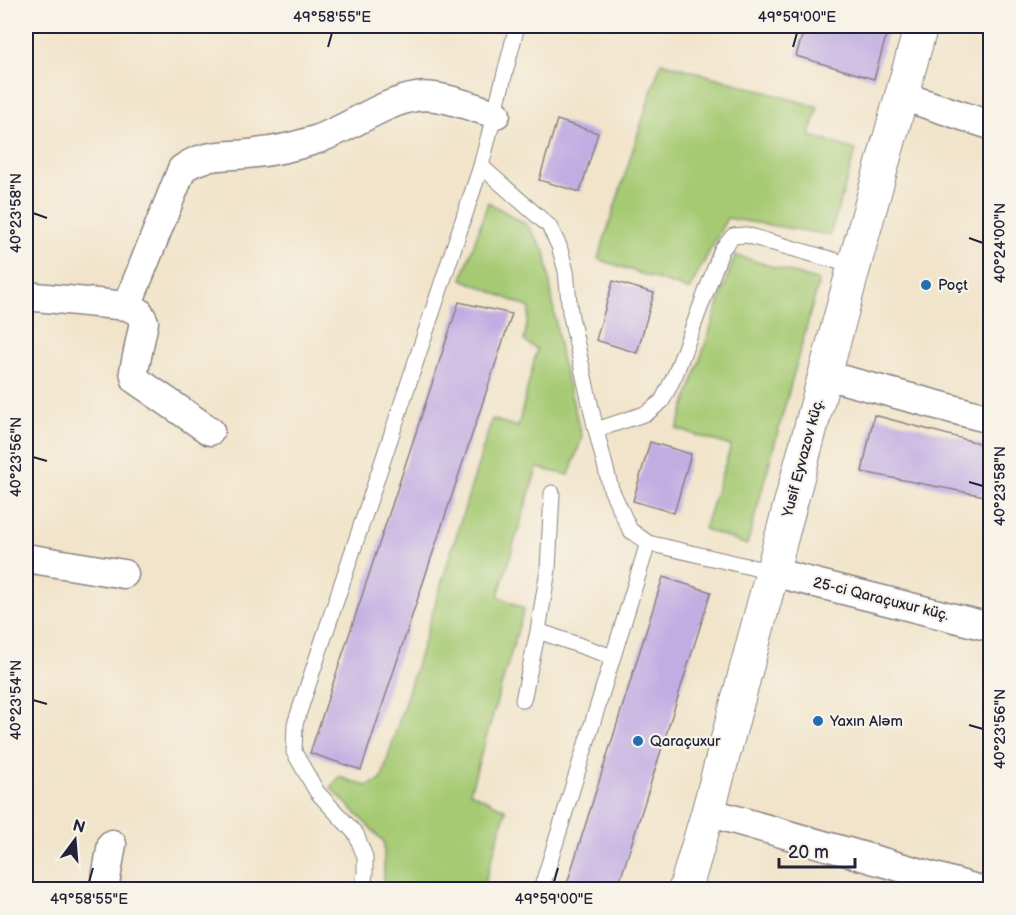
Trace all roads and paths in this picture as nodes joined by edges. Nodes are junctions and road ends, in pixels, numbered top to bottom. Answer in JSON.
{"nodes":[{"id":1,"x":517,"y":26,"type":"edge"},
{"id":2,"x":921,"y":26,"type":"edge"},
{"id":3,"x":902,"y":96,"type":"junction"},
{"id":4,"x":496,"y":114,"type":"junction"},
{"id":5,"x":990,"y":125,"type":"edge"},
{"id":6,"x":481,"y":166,"type":"junction"},
{"id":7,"x":854,"y":266,"type":"junction"},
{"id":8,"x":26,"y":296,"type":"edge"},
{"id":9,"x":127,"y":306,"type":"junction"},
{"id":10,"x":825,"y":375,"type":"junction"},
{"id":11,"x":990,"y":418,"type":"edge"},
{"id":12,"x":596,"y":430,"type":"junction"},
{"id":13,"x":210,"y":431,"type":"dead end"},
{"id":14,"x":552,"y":493,"type":"dead end"},
{"id":15,"x":648,"y":543,"type":"junction"},
{"id":16,"x":26,"y":558,"type":"edge"},
{"id":17,"x":772,"y":572,"type":"junction"},
{"id":18,"x":124,"y":574,"type":"dead end"},
{"id":19,"x":990,"y":627,"type":"edge"},
{"id":20,"x":538,"y":631,"type":"junction"},
{"id":21,"x":613,"y":657,"type":"junction"},
{"id":22,"x":523,"y":700,"type":"dead end"},
{"id":23,"x":708,"y":812,"type":"junction"},
{"id":24,"x":112,"y":844,"type":"dead end"},
{"id":25,"x":104,"y":890,"type":"edge"},
{"id":26,"x":362,"y":890,"type":"edge"},
{"id":27,"x":541,"y":890,"type":"edge"},
{"id":28,"x":685,"y":890,"type":"edge"},
{"id":29,"x":980,"y":890,"type":"edge"}],
"edges":[{"from":1,"to":4,"type":"lane"},
{"from":2,"to":3,"type":"street","name":"Yusif Eyvazov küç."},
{"from":3,"to":5,"type":"street"},
{"from":3,"to":7,"type":"street","name":"Yusif Eyvazov küç."},
{"from":4,"to":6,"type":"lane"},
{"from":4,"to":9,"type":"street"},
{"from":6,"to":12,"type":"lane"},
{"from":6,"to":26,"type":"lane"},
{"from":7,"to":10,"type":"street","name":"Yusif Eyvazov küç."},
{"from":7,"to":12,"type":"lane"},
{"from":8,"to":9,"type":"street"},
{"from":9,"to":13,"type":"street"},
{"from":10,"to":11,"type":"street"},
{"from":10,"to":17,"type":"street","name":"Yusif Eyvazov küç."},
{"from":12,"to":15,"type":"lane"},
{"from":14,"to":20,"type":"lane"},
{"from":15,"to":17,"type":"lane"},
{"from":15,"to":21,"type":"lane"},
{"from":16,"to":18,"type":"street"},
{"from":17,"to":19,"type":"street","name":"25-ci Qaraçuxur küç."},
{"from":17,"to":23,"type":"street","name":"Yusif Eyvazov küç."},
{"from":20,"to":21,"type":"lane"},
{"from":20,"to":22,"type":"lane"},
{"from":21,"to":27,"type":"lane"},
{"from":23,"to":28,"type":"street","name":"Yusif Eyvazov küç."},
{"from":23,"to":29,"type":"street"},
{"from":24,"to":25,"type":"street"}]}
